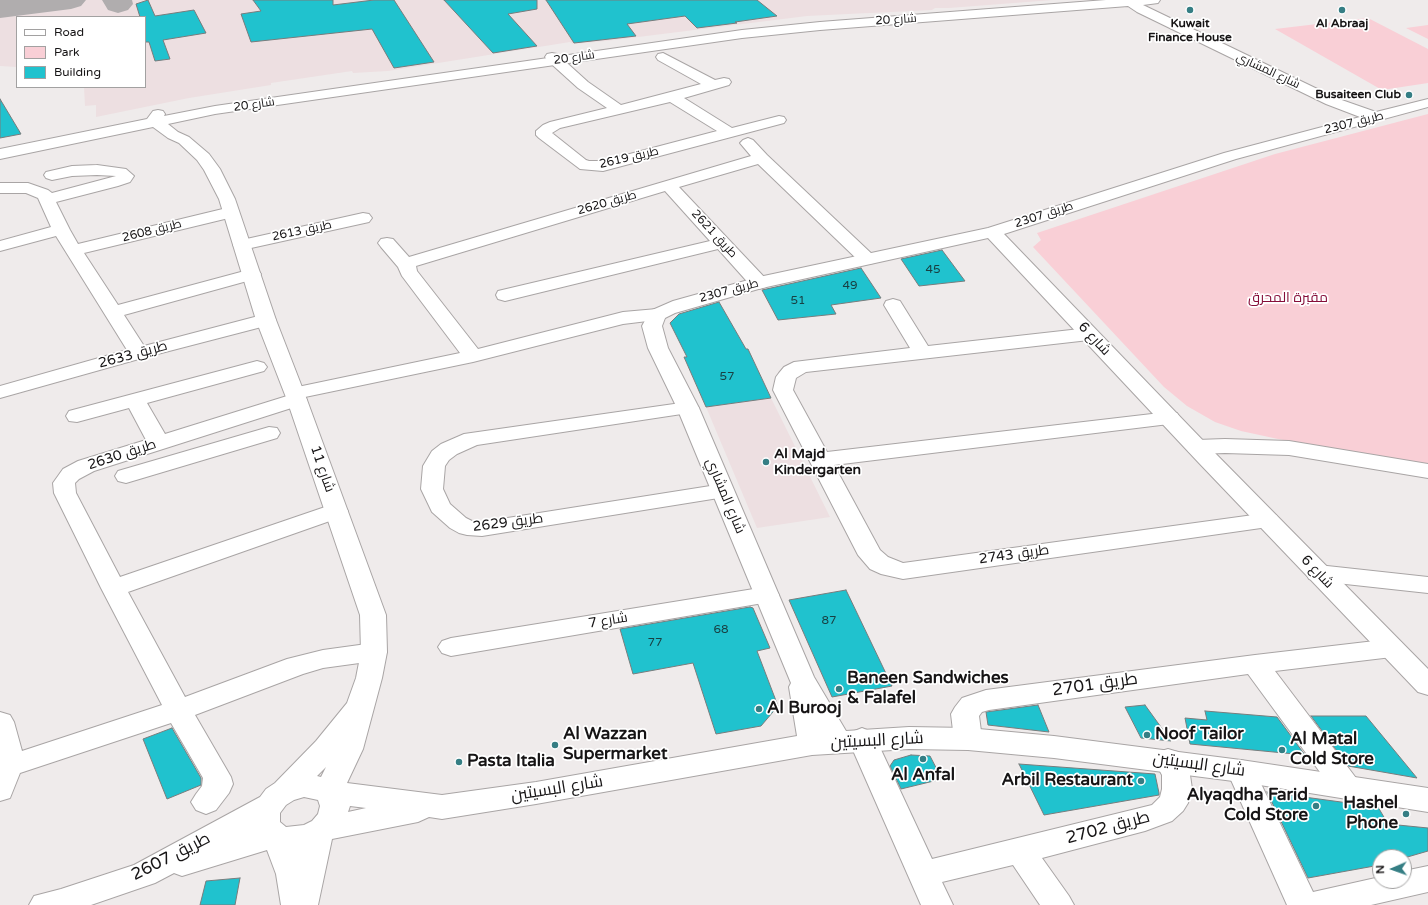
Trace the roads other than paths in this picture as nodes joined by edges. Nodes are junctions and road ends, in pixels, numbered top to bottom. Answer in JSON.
{"nodes":[{"id":1,"x":1160,"y":0,"type":"edge"},
{"id":2,"x":1108,"y":2,"type":"edge"},
{"id":3,"x":1140,"y":3,"type":"edge"},
{"id":4,"x":663,"y":57,"type":"dead end"},
{"id":5,"x":554,"y":58,"type":"junction"},
{"id":6,"x":349,"y":88,"type":"junction"},
{"id":7,"x":672,"y":97,"type":"junction"},
{"id":8,"x":1428,"y":103,"type":"edge"},
{"id":9,"x":215,"y":110,"type":"junction"},
{"id":10,"x":619,"y":110,"type":"junction"},
{"id":11,"x":157,"y":118,"type":"junction"},
{"id":12,"x":1368,"y":119,"type":"junction"},
{"id":13,"x":779,"y":120,"type":"dead end"},
{"id":14,"x":729,"y":132,"type":"junction"},
{"id":15,"x":100,"y":133,"type":"junction"},
{"id":16,"x":184,"y":140,"type":"junction"},
{"id":17,"x":748,"y":144,"type":"dead end"},
{"id":18,"x":0,"y":145,"type":"edge"},
{"id":19,"x":0,"y":154,"type":"edge"},
{"id":20,"x":761,"y":158,"type":"junction"},
{"id":21,"x":52,"y":175,"type":"dead end"},
{"id":22,"x":668,"y":185,"type":"junction"},
{"id":23,"x":0,"y":188,"type":"edge"},
{"id":24,"x":46,"y":199,"type":"junction"},
{"id":25,"x":231,"y":212,"type":"junction"},
{"id":26,"x":363,"y":218,"type":"dead end"},
{"id":27,"x":61,"y":230,"type":"junction"},
{"id":28,"x":992,"y":232,"type":"junction"},
{"id":29,"x":387,"y":243,"type":"dead end"},
{"id":30,"x":722,"y":244,"type":"junction"},
{"id":31,"x":242,"y":245,"type":"junction"},
{"id":32,"x":0,"y":246,"type":"edge"},
{"id":33,"x":74,"y":250,"type":"junction"},
{"id":34,"x":867,"y":259,"type":"junction"},
{"id":35,"x":407,"y":266,"type":"junction"},
{"id":36,"x":252,"y":274,"type":"junction"},
{"id":37,"x":759,"y":283,"type":"junction"},
{"id":38,"x":505,"y":295,"type":"dead end"},
{"id":39,"x":893,"y":305,"type":"dead end"},
{"id":40,"x":113,"y":312,"type":"junction"},
{"id":41,"x":657,"y":315,"type":"junction"},
{"id":42,"x":266,"y":320,"type":"junction"},
{"id":43,"x":1089,"y":334,"type":"junction"},
{"id":44,"x":139,"y":352,"type":"junction"},
{"id":45,"x":922,"y":352,"type":"junction"},
{"id":46,"x":473,"y":356,"type":"junction"},
{"id":47,"x":256,"y":368,"type":"dead end"},
{"id":48,"x":0,"y":392,"type":"edge"},
{"id":49,"x":296,"y":396,"type":"junction"},
{"id":50,"x":135,"y":400,"type":"junction"},
{"id":51,"x":688,"y":408,"type":"junction"},
{"id":52,"x":77,"y":416,"type":"dead end"},
{"id":53,"x":1169,"y":418,"type":"junction"},
{"id":54,"x":269,"y":433,"type":"dead end"},
{"id":55,"x":199,"y":442,"type":"junction"},
{"id":56,"x":159,"y":443,"type":"junction"},
{"id":57,"x":1202,"y":453,"type":"junction"},
{"id":58,"x":820,"y":460,"type":"junction"},
{"id":59,"x":1428,"y":471,"type":"edge"},
{"id":60,"x":126,"y":476,"type":"dead end"},
{"id":61,"x":723,"y":491,"type":"junction"},
{"id":62,"x":336,"y":511,"type":"junction"},
{"id":63,"x":1268,"y":520,"type":"junction"},
{"id":64,"x":1318,"y":573,"type":"junction"},
{"id":65,"x":1428,"y":585,"type":"edge"},
{"id":66,"x":113,"y":588,"type":"junction"},
{"id":67,"x":766,"y":594,"type":"junction"},
{"id":68,"x":451,"y":647,"type":"dead end"},
{"id":69,"x":1392,"y":648,"type":"junction"},
{"id":70,"x":374,"y":652,"type":"junction"},
{"id":71,"x":1255,"y":664,"type":"junction"},
{"id":72,"x":1427,"y":683,"type":"edge"},
{"id":73,"x":360,"y":707,"type":"junction"},
{"id":74,"x":178,"y":710,"type":"junction"},
{"id":75,"x":0,"y":722,"type":"edge"},
{"id":76,"x":968,"y":739,"type":"junction"},
{"id":77,"x":838,"y":742,"type":"junction"},
{"id":78,"x":1168,"y":760,"type":"junction"},
{"id":79,"x":1241,"y":771,"type":"junction"},
{"id":80,"x":4,"y":778,"type":"edge"},
{"id":81,"x":1346,"y":786,"type":"junction"},
{"id":82,"x":328,"y":792,"type":"junction"},
{"id":83,"x":277,"y":798,"type":"junction"},
{"id":84,"x":1428,"y":800,"type":"edge"},
{"id":85,"x":206,"y":802,"type":"dead end"},
{"id":86,"x":442,"y":807,"type":"junction"},
{"id":87,"x":321,"y":830,"type":"junction"},
{"id":88,"x":276,"y":837,"type":"junction"},
{"id":89,"x":1020,"y":851,"type":"junction"},
{"id":90,"x":144,"y":874,"type":"junction"},
{"id":91,"x":924,"y":874,"type":"junction"},
{"id":92,"x":1428,"y":879,"type":"edge"},
{"id":93,"x":53,"y":904,"type":"edge"},
{"id":94,"x":297,"y":905,"type":"edge"},
{"id":95,"x":302,"y":905,"type":"edge"},
{"id":96,"x":937,"y":905,"type":"edge"},
{"id":97,"x":1058,"y":905,"type":"edge"},
{"id":98,"x":1303,"y":905,"type":"edge"},
{"id":99,"x":1314,"y":905,"type":"edge"}],
"edges":[{"from":1,"to":3,"type":"street"},
{"from":2,"to":3,"type":"street","name":"شارع 20"},
{"from":2,"to":5,"type":"street","name":"شارع 20"},
{"from":3,"to":12,"type":"street","name":"شارع المشاري"},
{"from":4,"to":7,"type":"street","name":"طريق 2619"},
{"from":5,"to":6,"type":"street","name":"شارع 20"},
{"from":5,"to":10,"type":"street"},
{"from":6,"to":9,"type":"street","name":"شارع 20"},
{"from":6,"to":11,"type":"street","name":"شارع 20"},
{"from":7,"to":10,"type":"street","name":"طريق 2619"},
{"from":7,"to":14,"type":"street"},
{"from":8,"to":12,"type":"street","name":"طريق 2307"},
{"from":9,"to":11,"type":"street","name":"شارع 20"},
{"from":9,"to":16,"type":"street"},
{"from":10,"to":14,"type":"street","name":"طريق 2619"},
{"from":11,"to":15,"type":"street","name":"شارع 20"},
{"from":11,"to":16,"type":"street","name":"شارع 11"},
{"from":11,"to":18,"type":"street","name":"شارع 20"},
{"from":12,"to":28,"type":"street","name":"طريق 2307"},
{"from":13,"to":14,"type":"street","name":"طريق 2619"},
{"from":15,"to":16,"type":"street"},
{"from":15,"to":19,"type":"street","name":"شارع 20"},
{"from":16,"to":25,"type":"street","name":"شارع 11"},
{"from":17,"to":20,"type":"street"},
{"from":20,"to":22,"type":"street","name":"طريق 2620"},
{"from":20,"to":34,"type":"street"},
{"from":21,"to":24,"type":"street"},
{"from":22,"to":30,"type":"street","name":"طريق 2621"},
{"from":22,"to":35,"type":"street","name":"طريق 2620"},
{"from":23,"to":24,"type":"street"},
{"from":24,"to":27,"type":"street"},
{"from":25,"to":31,"type":"street","name":"شارع 11"},
{"from":25,"to":33,"type":"street","name":"طريق 2608"},
{"from":26,"to":31,"type":"street","name":"طريق 2613"},
{"from":27,"to":32,"type":"street"},
{"from":27,"to":33,"type":"street"},
{"from":28,"to":34,"type":"street","name":"طريق 2307"},
{"from":28,"to":43,"type":"street","name":"شارع 6"},
{"from":29,"to":35,"type":"street"},
{"from":30,"to":37,"type":"street","name":"طريق 2621"},
{"from":30,"to":38,"type":"street"},
{"from":31,"to":36,"type":"street","name":"شارع 11"},
{"from":33,"to":40,"type":"street"},
{"from":34,"to":37,"type":"street","name":"طريق 2307"},
{"from":35,"to":46,"type":"street"},
{"from":36,"to":40,"type":"street"},
{"from":36,"to":42,"type":"street","name":"شارع 11"},
{"from":37,"to":41,"type":"street","name":"طريق 2307"},
{"from":39,"to":45,"type":"street"},
{"from":40,"to":44,"type":"street"},
{"from":41,"to":46,"type":"street","name":"طريق 2630"},
{"from":41,"to":51,"type":"street","name":"شارع المشاري"},
{"from":42,"to":44,"type":"street","name":"طريق 2633"},
{"from":42,"to":49,"type":"street","name":"شارع 11"},
{"from":43,"to":45,"type":"street","name":"طريق 2743"},
{"from":43,"to":53,"type":"street","name":"شارع 6"},
{"from":44,"to":48,"type":"street","name":"طريق 2633"},
{"from":45,"to":58,"type":"street","name":"طريق 2743"},
{"from":46,"to":49,"type":"street","name":"طريق 2630"},
{"from":47,"to":50,"type":"street"},
{"from":49,"to":55,"type":"street","name":"طريق 2630"},
{"from":49,"to":62,"type":"street","name":"شارع 11"},
{"from":50,"to":52,"type":"street"},
{"from":50,"to":56,"type":"street"},
{"from":51,"to":61,"type":"street","name":"شارع المشاري"},
{"from":51,"to":61,"type":"street","name":"طريق 2629"},
{"from":53,"to":57,"type":"street","name":"شارع 6"},
{"from":53,"to":58,"type":"street"},
{"from":54,"to":55,"type":"street"},
{"from":55,"to":56,"type":"street","name":"طريق 2630"},
{"from":55,"to":60,"type":"street"},
{"from":56,"to":66,"type":"street","name":"طريق 2630"},
{"from":57,"to":59,"type":"street"},
{"from":57,"to":63,"type":"street","name":"شارع 6"},
{"from":58,"to":63,"type":"street","name":"طريق 2743"},
{"from":61,"to":67,"type":"street","name":"شارع المشاري"},
{"from":62,"to":66,"type":"street"},
{"from":62,"to":70,"type":"street","name":"شارع 11"},
{"from":63,"to":64,"type":"street","name":"شارع 6"},
{"from":64,"to":65,"type":"street"},
{"from":64,"to":69,"type":"street","name":"شارع 6"},
{"from":66,"to":74,"type":"street","name":"طريق 2630"},
{"from":67,"to":68,"type":"street","name":"شارع 7"},
{"from":67,"to":77,"type":"street","name":"شارع المشاري"},
{"from":69,"to":71,"type":"street","name":"طريق 2701"},
{"from":69,"to":72,"type":"street","name":"شارع 6"},
{"from":70,"to":73,"type":"street","name":"شارع 11"},
{"from":70,"to":74,"type":"street"},
{"from":71,"to":76,"type":"street","name":"طريق 2701"},
{"from":71,"to":81,"type":"street"},
{"from":73,"to":82,"type":"street"},
{"from":73,"to":83,"type":"street","name":"شارع 11"},
{"from":74,"to":80,"type":"street"},
{"from":74,"to":85,"type":"street","name":"طريق 2630"},
{"from":75,"to":80,"type":"street"},
{"from":76,"to":77,"type":"street","name":"شارع البسيتين"},
{"from":76,"to":78,"type":"street","name":"شارع البسيتين"},
{"from":77,"to":86,"type":"street","name":"شارع البسيتين"},
{"from":77,"to":91,"type":"street"},
{"from":78,"to":79,"type":"street","name":"شارع البسيتين"},
{"from":78,"to":89,"type":"street","name":"طريق 2702"},
{"from":79,"to":81,"type":"street","name":"شارع البسيتين"},
{"from":79,"to":98,"type":"street"},
{"from":81,"to":84,"type":"street","name":"شارع البسيتين"},
{"from":82,"to":83,"type":"street"},
{"from":82,"to":86,"type":"street","name":"شارع البسيتين"},
{"from":82,"to":87,"type":"street"},
{"from":83,"to":88,"type":"street"},
{"from":83,"to":90,"type":"street","name":"طريق 2607"},
{"from":86,"to":87,"type":"street"},
{"from":87,"to":88,"type":"street"},
{"from":87,"to":95,"type":"street"},
{"from":88,"to":90,"type":"street"},
{"from":88,"to":94,"type":"street"},
{"from":89,"to":91,"type":"street","name":"طريق 2702"},
{"from":89,"to":97,"type":"street"},
{"from":90,"to":93,"type":"street","name":"طريق 2607"},
{"from":91,"to":96,"type":"street"},
{"from":92,"to":99,"type":"street"}]}
